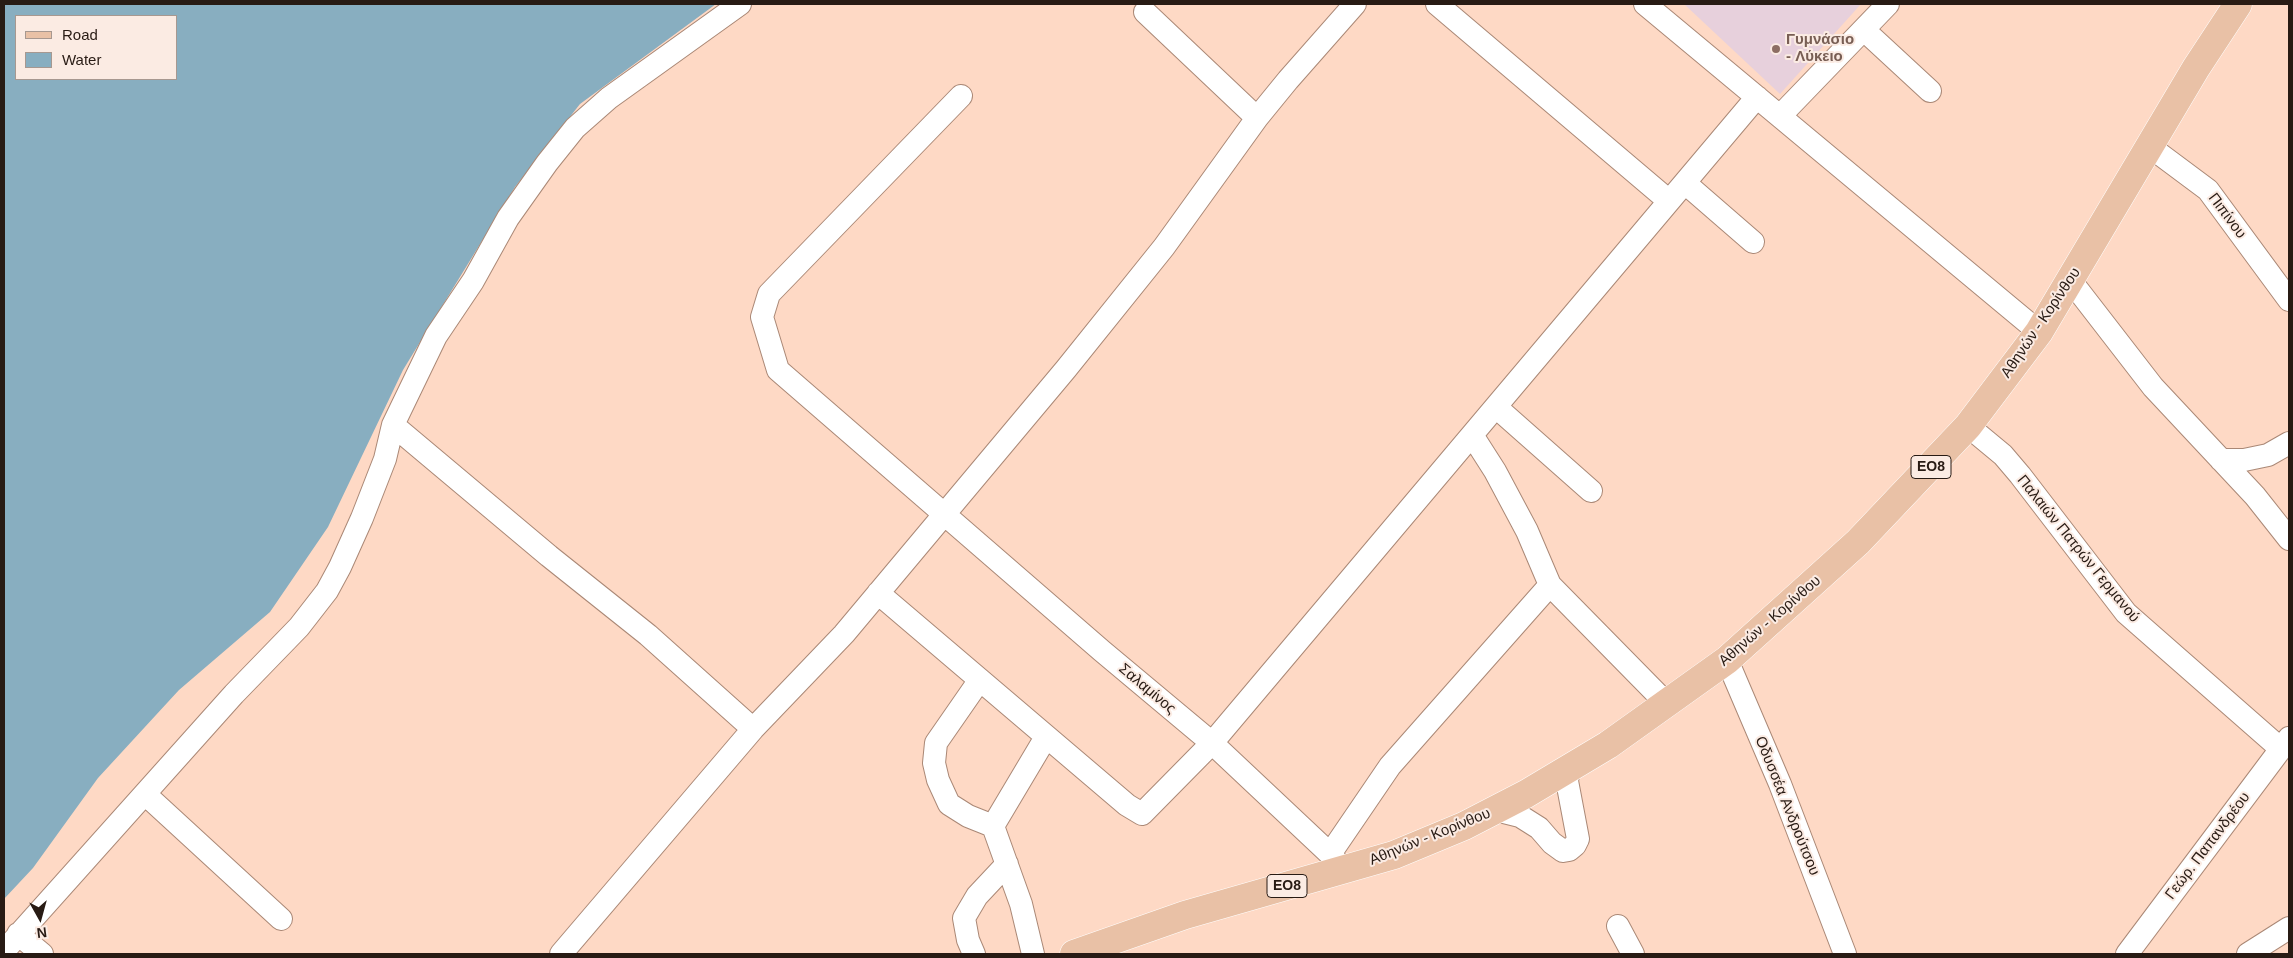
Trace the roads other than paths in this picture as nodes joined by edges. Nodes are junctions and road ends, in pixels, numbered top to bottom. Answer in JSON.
{"nodes":[{"id":1,"x":740,"y":4,"type":"edge"},
{"id":2,"x":1355,"y":4,"type":"edge"},
{"id":3,"x":1437,"y":4,"type":"edge"},
{"id":4,"x":1645,"y":4,"type":"edge"},
{"id":5,"x":1888,"y":4,"type":"edge"},
{"id":6,"x":2238,"y":4,"type":"edge"},
{"id":7,"x":1145,"y":12,"type":"dead end"},
{"id":8,"x":1864,"y":30,"type":"junction"},
{"id":9,"x":1930,"y":91,"type":"dead end"},
{"id":10,"x":962,"y":96,"type":"dead end"},
{"id":11,"x":1757,"y":97,"type":"junction"},
{"id":12,"x":1780,"y":116,"type":"junction"},
{"id":13,"x":1257,"y":118,"type":"junction"},
{"id":14,"x":2149,"y":146,"type":"junction"},
{"id":15,"x":1685,"y":183,"type":"junction"},
{"id":16,"x":1669,"y":201,"type":"junction"},
{"id":17,"x":1753,"y":242,"type":"dead end"},
{"id":18,"x":2071,"y":281,"type":"junction"},
{"id":19,"x":2289,"y":300,"type":"edge"},
{"id":20,"x":2039,"y":332,"type":"junction"},
{"id":21,"x":1496,"y":407,"type":"junction"},
{"id":22,"x":393,"y":425,"type":"junction"},
{"id":23,"x":1968,"y":426,"type":"junction"},
{"id":24,"x":1472,"y":435,"type":"junction"},
{"id":25,"x":2289,"y":443,"type":"edge"},
{"id":26,"x":2221,"y":460,"type":"junction"},
{"id":27,"x":1591,"y":491,"type":"dead end"},
{"id":28,"x":944,"y":514,"type":"junction"},
{"id":29,"x":2289,"y":539,"type":"edge"},
{"id":30,"x":1550,"y":585,"type":"junction"},
{"id":31,"x":878,"y":593,"type":"junction"},
{"id":32,"x":1727,"y":660,"type":"junction"},
{"id":33,"x":980,"y":681,"type":"junction"},
{"id":34,"x":1667,"y":704,"type":"junction"},
{"id":35,"x":753,"y":729,"type":"junction"},
{"id":36,"x":1046,"y":737,"type":"junction"},
{"id":37,"x":2285,"y":743,"type":"edge"},
{"id":38,"x":1212,"y":744,"type":"junction"},
{"id":39,"x":1569,"y":769,"type":"junction"},
{"id":40,"x":145,"y":794,"type":"junction"},
{"id":41,"x":1496,"y":810,"type":"junction"},
{"id":42,"x":993,"y":826,"type":"junction"},
{"id":43,"x":1337,"y":862,"type":"junction"},
{"id":44,"x":1007,"y":864,"type":"junction"},
{"id":45,"x":281,"y":919,"type":"dead end"},
{"id":46,"x":1618,"y":926,"type":"dead end"},
{"id":47,"x":2289,"y":928,"type":"edge"},
{"id":48,"x":11,"y":942,"type":"edge"},
{"id":49,"x":42,"y":954,"type":"edge"},
{"id":50,"x":561,"y":954,"type":"edge"},
{"id":51,"x":974,"y":954,"type":"edge"},
{"id":52,"x":1032,"y":954,"type":"edge"},
{"id":53,"x":1074,"y":954,"type":"edge"},
{"id":54,"x":1633,"y":954,"type":"edge"},
{"id":55,"x":1845,"y":954,"type":"edge"},
{"id":56,"x":2127,"y":954,"type":"edge"},
{"id":57,"x":2248,"y":954,"type":"edge"}],
"edges":[{"from":1,"to":22,"type":"street"},
{"from":2,"to":13,"type":"street"},
{"from":3,"to":16,"type":"street"},
{"from":4,"to":11,"type":"street"},
{"from":5,"to":8,"type":"street"},
{"from":6,"to":14,"type":"main road","name":"Αθηνών - Κορίνθου","number":"ΕΟ8"},
{"from":7,"to":13,"type":"street"},
{"from":8,"to":9,"type":"street"},
{"from":8,"to":12,"type":"street"},
{"from":10,"to":28,"type":"street","name":"Σαλαμίνος"},
{"from":11,"to":12,"type":"street"},
{"from":11,"to":15,"type":"street"},
{"from":12,"to":20,"type":"street"},
{"from":13,"to":28,"type":"street"},
{"from":14,"to":18,"type":"main road","name":"Αθηνών - Κορίνθου","number":"ΕΟ8"},
{"from":14,"to":19,"type":"street","name":"Πιπίνου"},
{"from":15,"to":16,"type":"street"},
{"from":15,"to":17,"type":"street"},
{"from":16,"to":21,"type":"street"},
{"from":18,"to":20,"type":"main road","name":"Αθηνών - Κορίνθου","number":"ΕΟ8"},
{"from":18,"to":26,"type":"street"},
{"from":20,"to":23,"type":"main road","name":"Αθηνών - Κορίνθου","number":"ΕΟ8"},
{"from":21,"to":24,"type":"street"},
{"from":21,"to":27,"type":"street"},
{"from":22,"to":35,"type":"street"},
{"from":22,"to":40,"type":"street"},
{"from":23,"to":32,"type":"main road","name":"Αθηνών - Κορίνθου","number":"ΕΟ8"},
{"from":23,"to":37,"type":"street","name":"Παλαιών Πατρών Γερμανού"},
{"from":24,"to":30,"type":"street"},
{"from":24,"to":38,"type":"street"},
{"from":25,"to":26,"type":"street"},
{"from":26,"to":29,"type":"street"},
{"from":28,"to":31,"type":"street"},
{"from":28,"to":38,"type":"street","name":"Σαλαμίνος"},
{"from":30,"to":34,"type":"street"},
{"from":30,"to":43,"type":"street"},
{"from":31,"to":33,"type":"street"},
{"from":31,"to":35,"type":"street"},
{"from":32,"to":34,"type":"main road","name":"Αθηνών - Κορίνθου","number":"ΕΟ8"},
{"from":32,"to":55,"type":"street","name":"Οδυσσέα Ανδρούτσου"},
{"from":33,"to":36,"type":"street"},
{"from":33,"to":42,"type":"street"},
{"from":34,"to":39,"type":"main road","name":"Αθηνών - Κορίνθου","number":"ΕΟ8"},
{"from":35,"to":50,"type":"street"},
{"from":36,"to":38,"type":"street"},
{"from":36,"to":42,"type":"street"},
{"from":37,"to":56,"type":"street","name":"Γεώρ. Παπανδρέου"},
{"from":38,"to":43,"type":"street","name":"Σαλαμίνος"},
{"from":39,"to":41,"type":"main road","name":"Αθηνών - Κορίνθου","number":"ΕΟ8"},
{"from":39,"to":41,"type":"street"},
{"from":40,"to":45,"type":"street"},
{"from":40,"to":48,"type":"street"},
{"from":41,"to":43,"type":"main road","name":"Αθηνών - Κορίνθου","number":"ΕΟ8"},
{"from":42,"to":44,"type":"street"},
{"from":43,"to":53,"type":"main road","name":"Αθηνών - Κορίνθου","number":"ΕΟ8"},
{"from":44,"to":51,"type":"street"},
{"from":44,"to":52,"type":"street"},
{"from":46,"to":54,"type":"street"},
{"from":47,"to":57,"type":"street"},
{"from":48,"to":49,"type":"street"}]}
